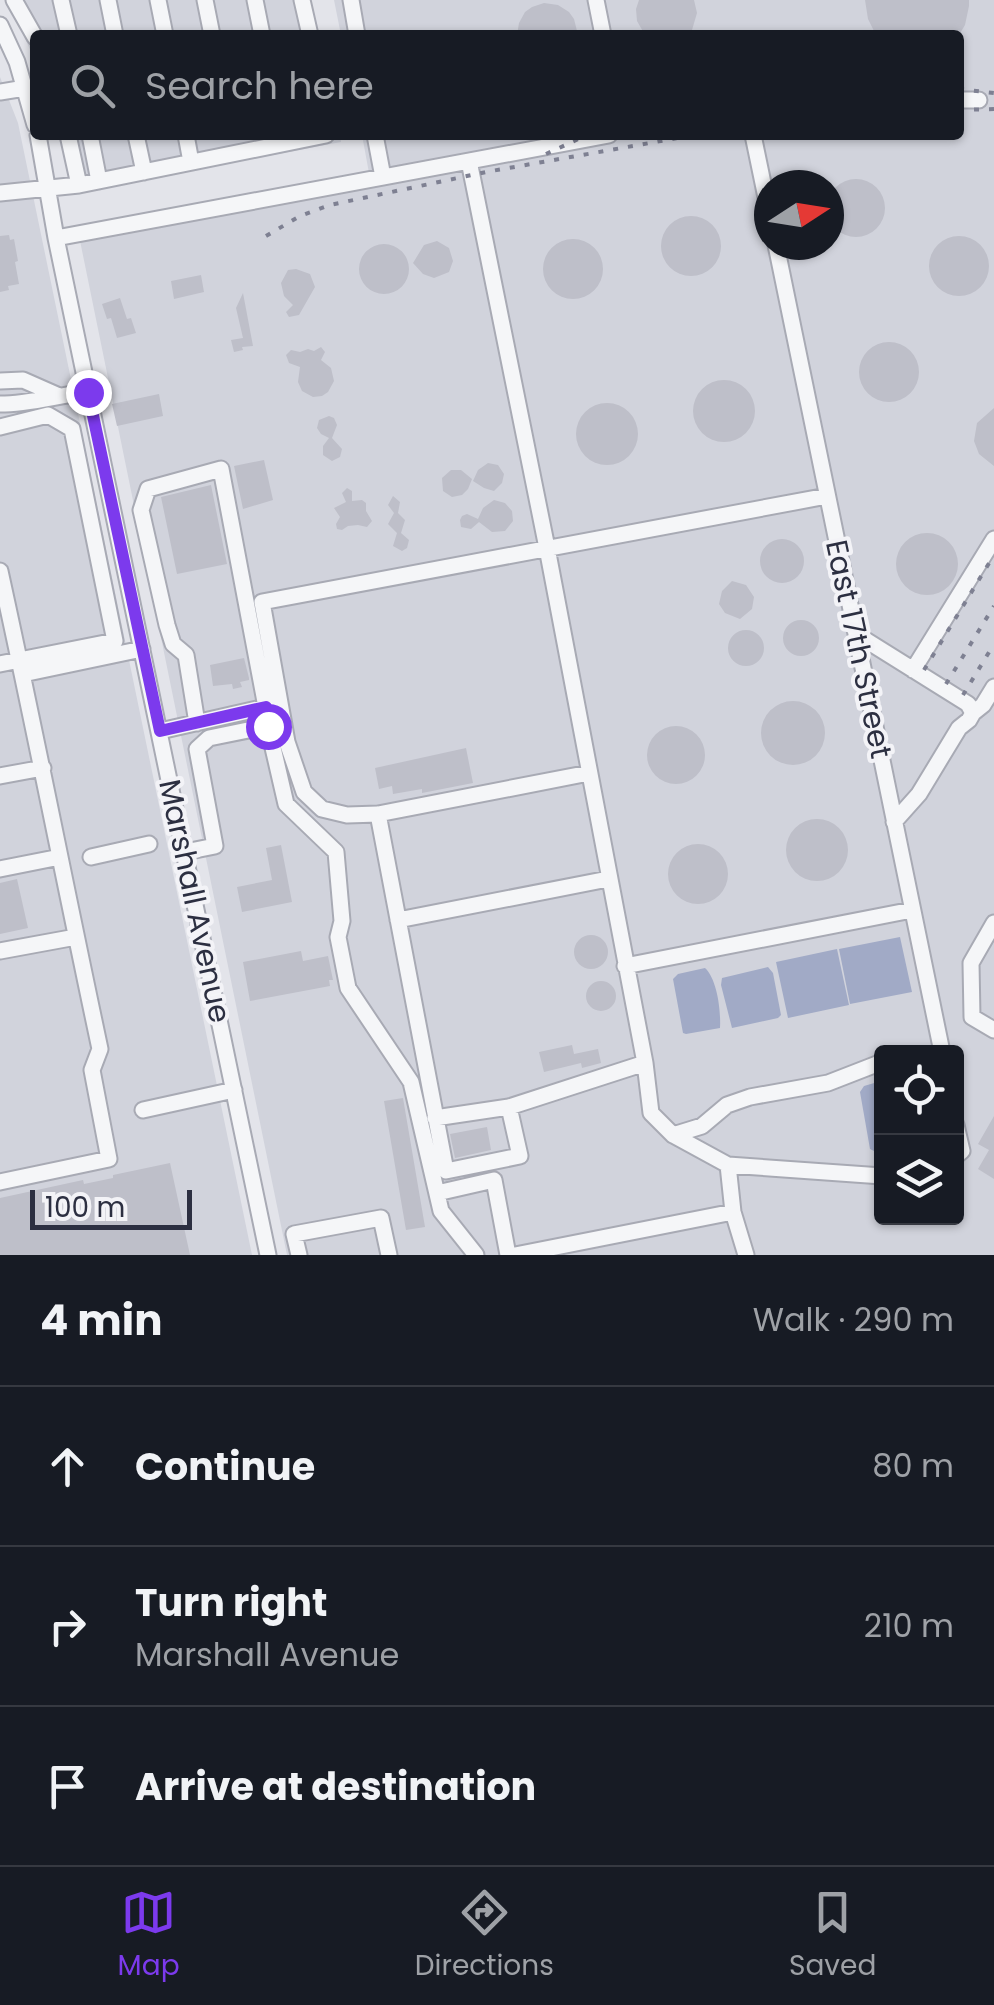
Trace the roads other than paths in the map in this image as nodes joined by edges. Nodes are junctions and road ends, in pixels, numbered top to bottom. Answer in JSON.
{"nodes":[{"id":1,"x":14,"y":0,"type":"edge"},
{"id":2,"x":61,"y":0,"type":"edge"},
{"id":3,"x":108,"y":0,"type":"edge"},
{"id":4,"x":158,"y":0,"type":"edge"},
{"id":5,"x":205,"y":0,"type":"edge"},
{"id":6,"x":255,"y":0,"type":"edge"},
{"id":7,"x":302,"y":0,"type":"edge"},
{"id":8,"x":351,"y":0,"type":"edge"},
{"id":9,"x":596,"y":0,"type":"edge"},
{"id":10,"x":0,"y":26,"type":"edge"},
{"id":11,"x":31,"y":30,"type":"edge"},
{"id":12,"x":68,"y":30,"type":"edge"},
{"id":13,"x":114,"y":30,"type":"edge"},
{"id":14,"x":164,"y":30,"type":"edge"},
{"id":15,"x":211,"y":30,"type":"edge"},
{"id":16,"x":261,"y":30,"type":"edge"},
{"id":17,"x":309,"y":30,"type":"edge"},
{"id":18,"x":356,"y":30,"type":"edge"},
{"id":19,"x":602,"y":30,"type":"edge"},
{"id":20,"x":25,"y":88,"type":"junction"},
{"id":21,"x":0,"y":92,"type":"edge"},
{"id":22,"x":964,"y":100,"type":"edge"},
{"id":23,"x":980,"y":100,"type":"dead end"},
{"id":24,"x":30,"y":106,"type":"edge"},
{"id":25,"x":39,"y":140,"type":"edge"},
{"id":26,"x":69,"y":140,"type":"edge"},
{"id":27,"x":91,"y":140,"type":"edge"},
{"id":28,"x":137,"y":140,"type":"edge"},
{"id":29,"x":187,"y":140,"type":"edge"},
{"id":30,"x":234,"y":140,"type":"edge"},
{"id":31,"x":280,"y":140,"type":"edge"},
{"id":32,"x":376,"y":140,"type":"edge"},
{"id":33,"x":754,"y":140,"type":"edge"},
{"id":34,"x":552,"y":141,"type":"edge"},
{"id":35,"x":237,"y":153,"type":"junction"},
{"id":36,"x":191,"y":162,"type":"junction"},
{"id":37,"x":468,"y":162,"type":"junction"},
{"id":38,"x":760,"y":170,"type":"edge"},
{"id":39,"x":144,"y":172,"type":"junction"},
{"id":40,"x":383,"y":177,"type":"junction"},
{"id":41,"x":99,"y":181,"type":"junction"},
{"id":42,"x":80,"y":185,"type":"junction"},
{"id":43,"x":48,"y":190,"type":"junction"},
{"id":44,"x":0,"y":193,"type":"edge"},
{"id":45,"x":56,"y":238,"type":"junction"},
{"id":46,"x":779,"y":260,"type":"edge"},
{"id":47,"x":0,"y":381,"type":"edge"},
{"id":48,"x":88,"y":392,"type":"junction"},
{"id":49,"x":57,"y":395,"type":"junction"},
{"id":50,"x":0,"y":404,"type":"edge"},
{"id":51,"x":0,"y":427,"type":"edge"},
{"id":52,"x":827,"y":496,"type":"junction"},
{"id":53,"x":994,"y":540,"type":"edge"},
{"id":54,"x":547,"y":548,"type":"junction"},
{"id":55,"x":0,"y":571,"type":"edge"},
{"id":56,"x":856,"y":634,"type":"junction"},
{"id":57,"x":142,"y":649,"type":"junction"},
{"id":58,"x":0,"y":664,"type":"edge"},
{"id":59,"x":21,"y":667,"type":"junction"},
{"id":60,"x":913,"y":670,"type":"junction"},
{"id":61,"x":994,"y":687,"type":"edge"},
{"id":62,"x":266,"y":707,"type":"junction"},
{"id":63,"x":973,"y":712,"type":"junction"},
{"id":64,"x":197,"y":723,"type":"junction"},
{"id":65,"x":268,"y":726,"type":"junction"},
{"id":66,"x":160,"y":731,"type":"junction"},
{"id":67,"x":44,"y":768,"type":"junction"},
{"id":68,"x":589,"y":773,"type":"junction"},
{"id":69,"x":0,"y":776,"type":"edge"},
{"id":70,"x":378,"y":814,"type":"junction"},
{"id":71,"x":894,"y":822,"type":"junction"},
{"id":72,"x":149,"y":844,"type":"dead end"},
{"id":73,"x":185,"y":852,"type":"junction"},
{"id":74,"x":60,"y":857,"type":"junction"},
{"id":75,"x":91,"y":857,"type":"dead end"},
{"id":76,"x":0,"y":869,"type":"edge"},
{"id":77,"x":608,"y":880,"type":"junction"},
{"id":78,"x":912,"y":910,"type":"junction"},
{"id":79,"x":398,"y":920,"type":"junction"},
{"id":80,"x":994,"y":923,"type":"edge"},
{"id":81,"x":76,"y":937,"type":"junction"},
{"id":82,"x":0,"y":952,"type":"edge"},
{"id":83,"x":625,"y":966,"type":"junction"},
{"id":84,"x":994,"y":1030,"type":"edge"},
{"id":85,"x":935,"y":1045,"type":"edge"},
{"id":86,"x":645,"y":1063,"type":"junction"},
{"id":87,"x":874,"y":1065,"type":"edge"},
{"id":88,"x":234,"y":1090,"type":"junction"},
{"id":89,"x":509,"y":1108,"type":"junction"},
{"id":90,"x":143,"y":1110,"type":"dead end"},
{"id":91,"x":434,"y":1118,"type":"junction"},
{"id":92,"x":674,"y":1134,"type":"junction"},
{"id":93,"x":728,"y":1166,"type":"junction"},
{"id":94,"x":874,"y":1175,"type":"edge"},
{"id":95,"x":0,"y":1182,"type":"edge"},
{"id":96,"x":437,"y":1193,"type":"junction"},
{"id":97,"x":733,"y":1212,"type":"junction"},
{"id":98,"x":268,"y":1255,"type":"edge"},
{"id":99,"x":299,"y":1255,"type":"edge"},
{"id":100,"x":388,"y":1255,"type":"edge"},
{"id":101,"x":476,"y":1255,"type":"edge"},
{"id":102,"x":512,"y":1255,"type":"edge"},
{"id":103,"x":746,"y":1255,"type":"edge"}],
"edges":[{"from":1,"to":11,"type":"street"},
{"from":2,"to":12,"type":"street"},
{"from":3,"to":13,"type":"street"},
{"from":4,"to":14,"type":"street"},
{"from":5,"to":15,"type":"street"},
{"from":6,"to":16,"type":"street"},
{"from":7,"to":17,"type":"street"},
{"from":8,"to":18,"type":"street"},
{"from":9,"to":19,"type":"street"},
{"from":10,"to":20,"type":"street"},
{"from":20,"to":21,"type":"street"},
{"from":20,"to":24,"type":"street"},
{"from":22,"to":23,"type":"street"},
{"from":25,"to":43,"type":"street","name":"Marshall Avenue"},
{"from":26,"to":42,"type":"street"},
{"from":27,"to":41,"type":"street"},
{"from":28,"to":39,"type":"street"},
{"from":29,"to":36,"type":"street"},
{"from":30,"to":35,"type":"street"},
{"from":31,"to":35,"type":"street"},
{"from":32,"to":40,"type":"street"},
{"from":33,"to":38,"type":"street"},
{"from":34,"to":37,"type":"street"},
{"from":35,"to":36,"type":"street"},
{"from":36,"to":39,"type":"street"},
{"from":37,"to":40,"type":"street"},
{"from":37,"to":54,"type":"street"},
{"from":39,"to":41,"type":"street"},
{"from":40,"to":45,"type":"street"},
{"from":41,"to":42,"type":"street"},
{"from":42,"to":43,"type":"street"},
{"from":43,"to":44,"type":"street"},
{"from":43,"to":45,"type":"street","name":"Marshall Avenue"},
{"from":45,"to":48,"type":"street","name":"Marshall Avenue"},
{"from":46,"to":52,"type":"street","name":"East 17th Street"},
{"from":47,"to":49,"type":"street"},
{"from":48,"to":49,"type":"street"},
{"from":48,"to":57,"type":"street","name":"Marshall Avenue"},
{"from":49,"to":50,"type":"street"},
{"from":51,"to":59,"type":"street"},
{"from":52,"to":54,"type":"street"},
{"from":52,"to":56,"type":"street","name":"East 17th Street"},
{"from":53,"to":60,"type":"street"},
{"from":54,"to":68,"type":"street"},
{"from":54,"to":70,"type":"street"},
{"from":55,"to":59,"type":"street"},
{"from":56,"to":60,"type":"street"},
{"from":56,"to":71,"type":"street","name":"East 17th Street"},
{"from":57,"to":59,"type":"street"},
{"from":57,"to":66,"type":"street","name":"Marshall Avenue"},
{"from":58,"to":59,"type":"street"},
{"from":59,"to":67,"type":"street"},
{"from":60,"to":63,"type":"street"},
{"from":61,"to":63,"type":"street"},
{"from":62,"to":64,"type":"street"},
{"from":62,"to":64,"type":"street"},
{"from":62,"to":65,"type":"street"},
{"from":63,"to":71,"type":"street"},
{"from":64,"to":66,"type":"street"},
{"from":65,"to":73,"type":"street"},
{"from":65,"to":96,"type":"street"},
{"from":66,"to":73,"type":"street","name":"Marshall Avenue"},
{"from":67,"to":69,"type":"street"},
{"from":67,"to":74,"type":"street"},
{"from":68,"to":70,"type":"street"},
{"from":68,"to":77,"type":"street"},
{"from":70,"to":79,"type":"street"},
{"from":71,"to":78,"type":"street","name":"East 17th Street"},
{"from":72,"to":75,"type":"street"},
{"from":73,"to":88,"type":"street","name":"Marshall Avenue"},
{"from":74,"to":76,"type":"street"},
{"from":74,"to":81,"type":"street"},
{"from":77,"to":79,"type":"street"},
{"from":77,"to":83,"type":"street"},
{"from":78,"to":83,"type":"street"},
{"from":78,"to":85,"type":"street","name":"East 17th Street"},
{"from":79,"to":91,"type":"street"},
{"from":80,"to":84,"type":"street"},
{"from":81,"to":82,"type":"street"},
{"from":81,"to":95,"type":"street"},
{"from":83,"to":86,"type":"street"},
{"from":86,"to":89,"type":"street"},
{"from":86,"to":92,"type":"street"},
{"from":87,"to":92,"type":"street"},
{"from":88,"to":90,"type":"street"},
{"from":88,"to":98,"type":"street","name":"Marshall Avenue"},
{"from":89,"to":91,"type":"street"},
{"from":89,"to":91,"type":"street"},
{"from":92,"to":93,"type":"street"},
{"from":93,"to":94,"type":"street"},
{"from":93,"to":97,"type":"street"},
{"from":96,"to":101,"type":"street"},
{"from":96,"to":102,"type":"street"},
{"from":97,"to":102,"type":"street"},
{"from":97,"to":103,"type":"street"},
{"from":99,"to":100,"type":"street"}]}
